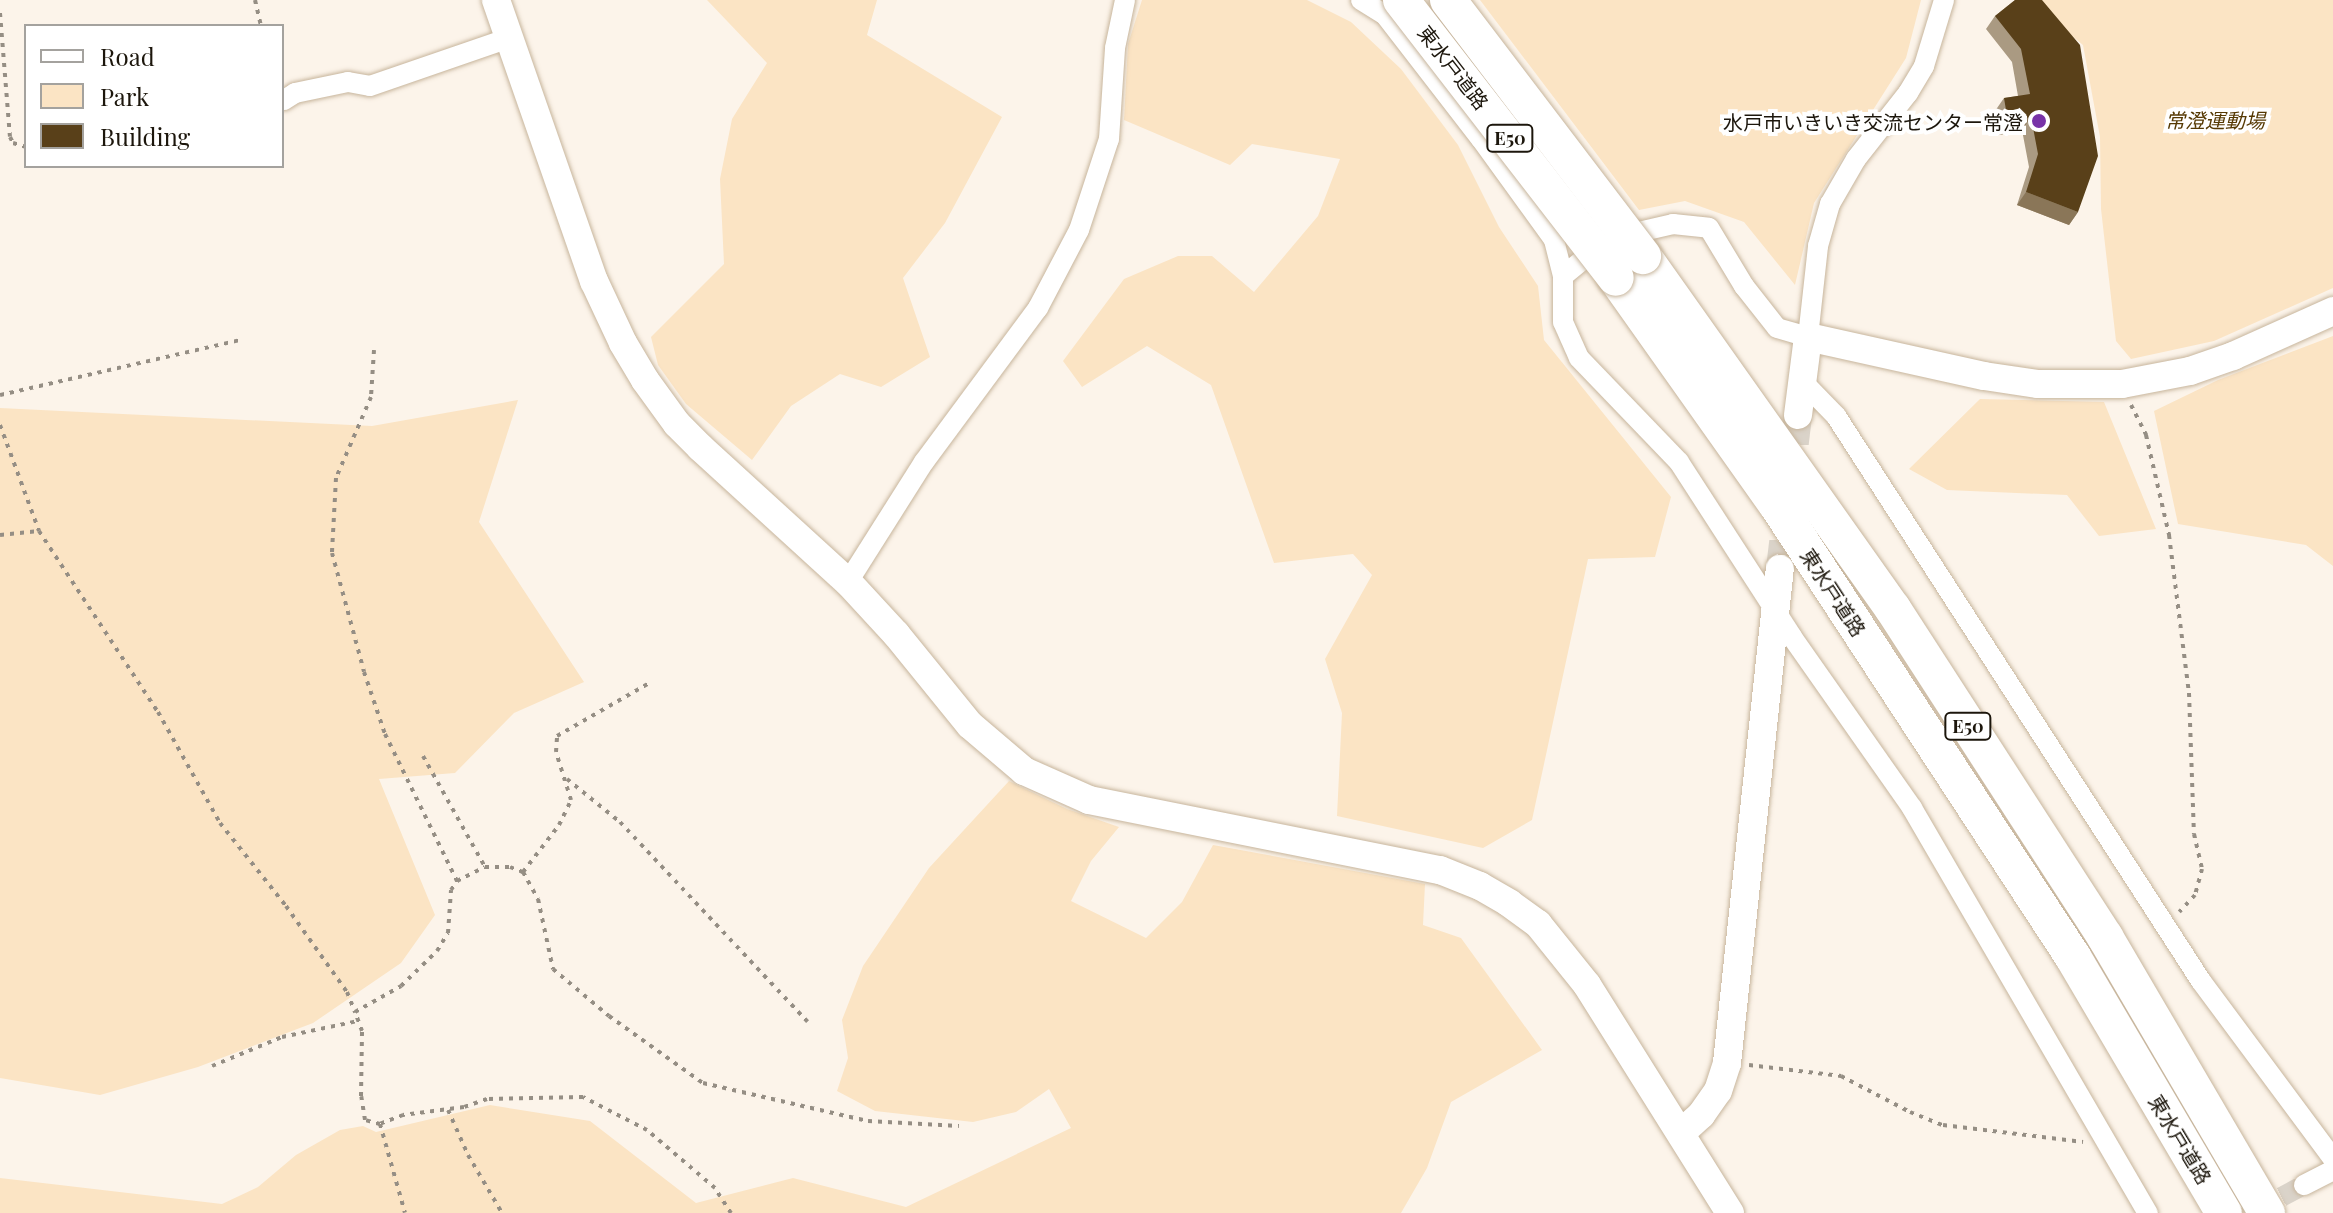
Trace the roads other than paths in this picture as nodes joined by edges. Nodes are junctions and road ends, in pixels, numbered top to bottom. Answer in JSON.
{"nodes":[{"id":1,"x":496,"y":0,"type":"edge"},
{"id":2,"x":1125,"y":0,"type":"edge"},
{"id":3,"x":1361,"y":0,"type":"edge"},
{"id":4,"x":1401,"y":0,"type":"edge"},
{"id":5,"x":1448,"y":0,"type":"edge"},
{"id":6,"x":1944,"y":0,"type":"edge"},
{"id":7,"x":512,"y":37,"type":"junction"},
{"id":8,"x":284,"y":100,"type":"dead end"},
{"id":9,"x":1629,"y":267,"type":"junction"},
{"id":10,"x":1563,"y":276,"type":"junction"},
{"id":11,"x":2333,"y":311,"type":"edge"},
{"id":12,"x":1808,"y":337,"type":"junction"},
{"id":13,"x":1802,"y":381,"type":"junction"},
{"id":14,"x":1798,"y":415,"type":"tunnel mouth"},
{"id":15,"x":1780,"y":569,"type":"tunnel mouth"},
{"id":16,"x":848,"y":582,"type":"junction"},
{"id":17,"x":1776,"y":606,"type":"junction"},
{"id":18,"x":1681,"y":1133,"type":"junction"},
{"id":19,"x":2333,"y":1159,"type":"edge"},
{"id":20,"x":2333,"y":1170,"type":"edge"},
{"id":21,"x":2304,"y":1185,"type":"tunnel mouth"},
{"id":22,"x":1730,"y":1213,"type":"edge"},
{"id":23,"x":2148,"y":1213,"type":"edge"},
{"id":24,"x":2224,"y":1213,"type":"edge"},
{"id":25,"x":2267,"y":1213,"type":"edge"}],
"edges":[{"from":1,"to":7,"type":"street"},
{"from":2,"to":16,"type":"street"},
{"from":3,"to":10,"type":"street"},
{"from":4,"to":9,"type":"highway","name":"東水戸道路","number":"E50","bridge":true},
{"from":5,"to":9,"type":"highway","name":"東水戸道路","number":"E50","bridge":true},
{"from":6,"to":12,"type":"street"},
{"from":7,"to":8,"type":"street"},
{"from":7,"to":16,"type":"street"},
{"from":9,"to":24,"type":"highway","name":"東水戸道路","number":"E50"},
{"from":9,"to":25,"type":"highway","name":"東水戸道路","number":"E50"},
{"from":10,"to":12,"type":"street"},
{"from":10,"to":17,"type":"street"},
{"from":11,"to":12,"type":"street"},
{"from":12,"to":13,"type":"street"},
{"from":13,"to":14,"type":"street"},
{"from":13,"to":19,"type":"street"},
{"from":15,"to":17,"type":"street"},
{"from":16,"to":18,"type":"street"},
{"from":17,"to":18,"type":"street"},
{"from":17,"to":23,"type":"street"},
{"from":18,"to":22,"type":"street"},
{"from":20,"to":21,"type":"street"}]}
